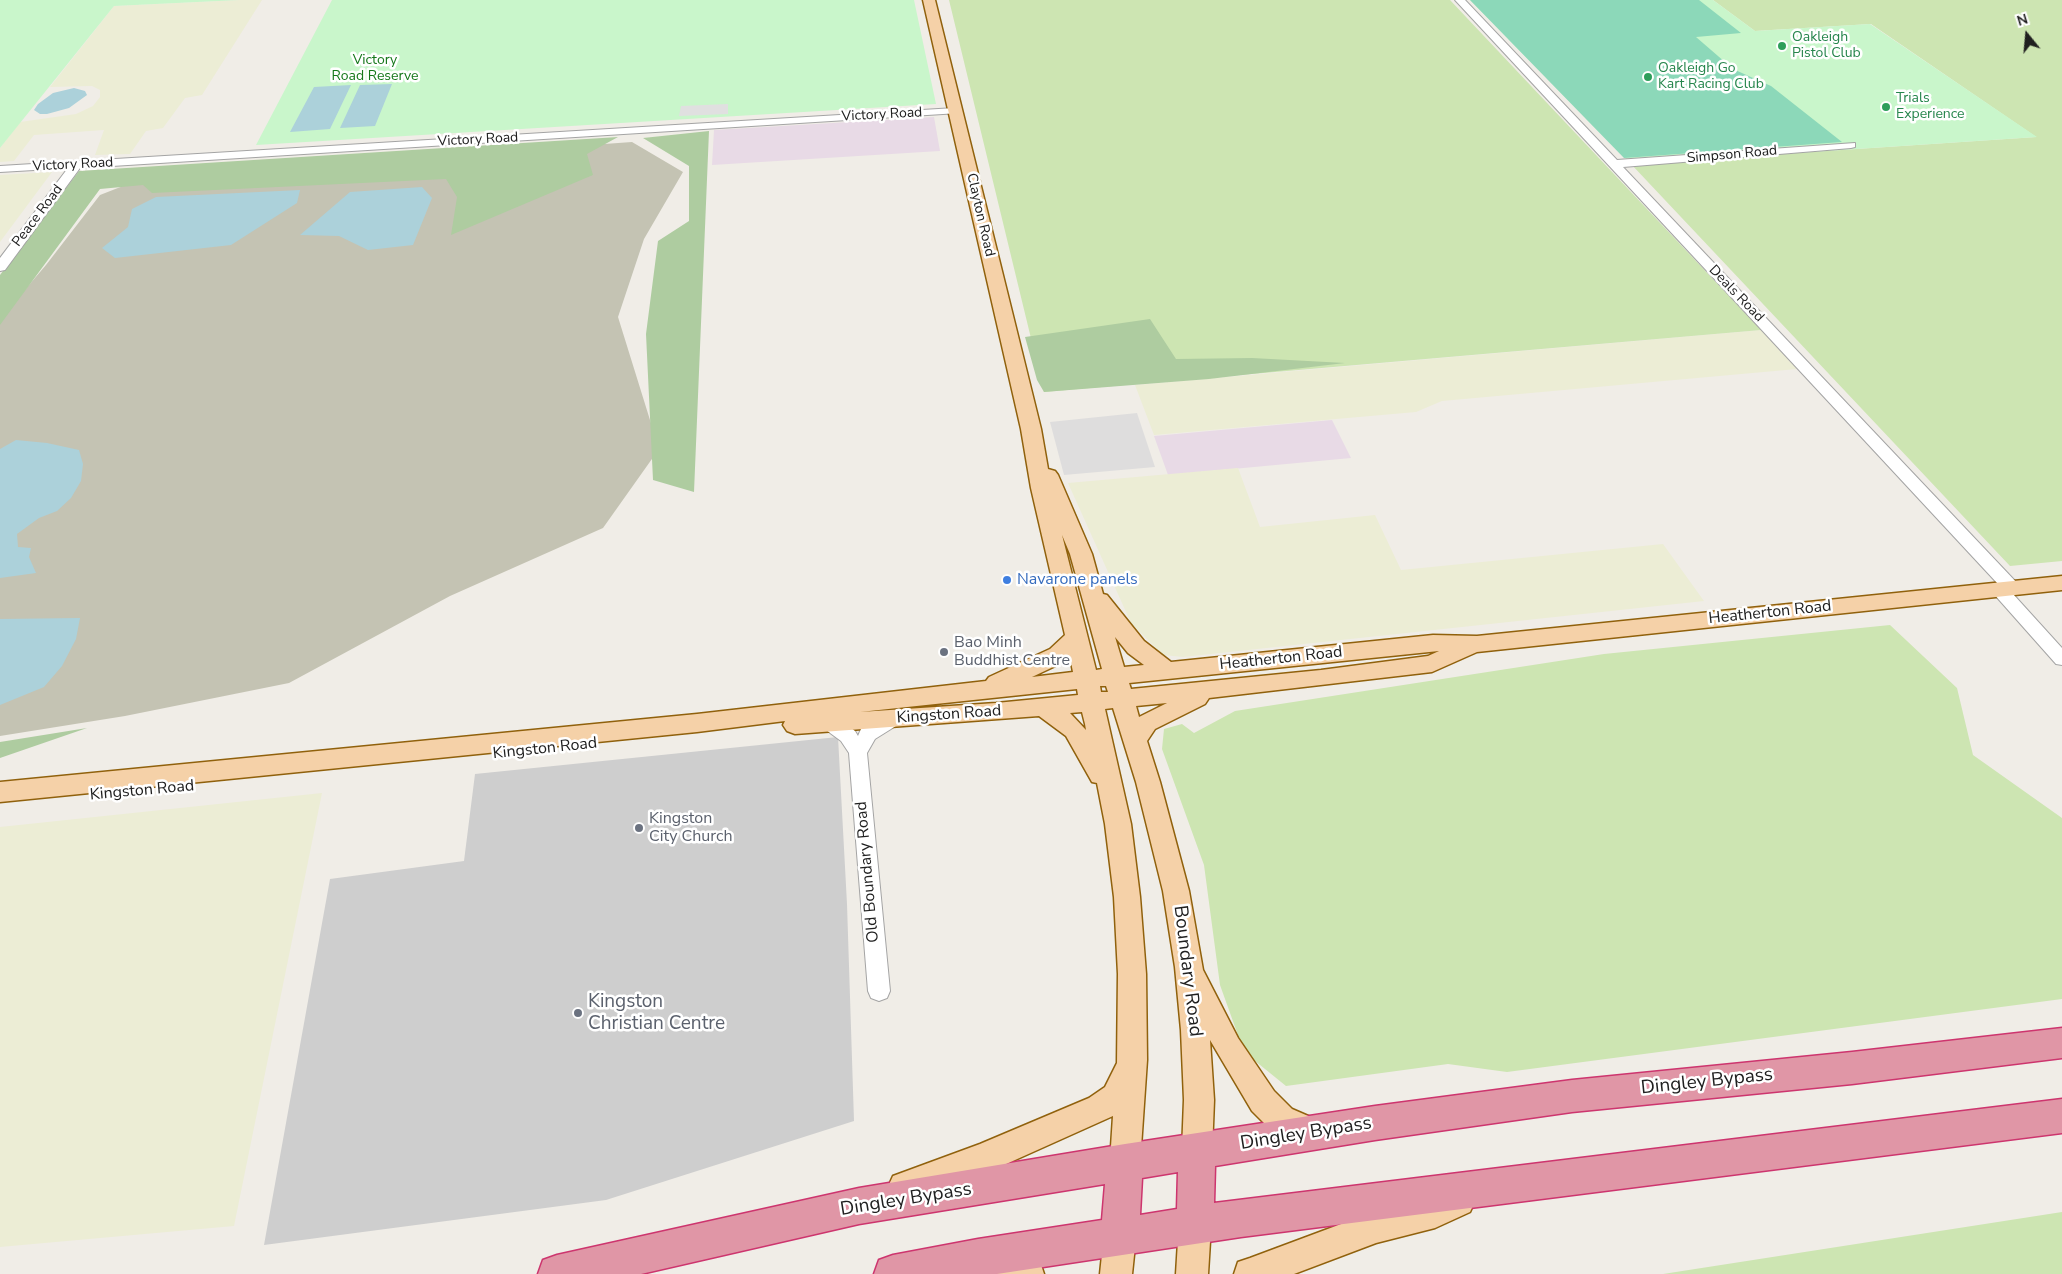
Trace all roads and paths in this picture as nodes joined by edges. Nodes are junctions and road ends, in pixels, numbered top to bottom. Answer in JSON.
{"nodes":[{"id":1,"x":929,"y":0,"type":"edge"},
{"id":2,"x":1460,"y":0,"type":"edge"},
{"id":3,"x":955,"y":111,"type":"junction"},
{"id":4,"x":1851,"y":146,"type":"dead end"},
{"id":5,"x":1614,"y":164,"type":"junction"},
{"id":6,"x":76,"y":165,"type":"junction"},
{"id":7,"x":0,"y":169,"type":"edge"},
{"id":8,"x":0,"y":267,"type":"edge"},
{"id":9,"x":1031,"y":429,"type":"junction"},
{"id":10,"x":1062,"y":579,"type":"junction"},
{"id":11,"x":1090,"y":583,"type":"junction"},
{"id":12,"x":2062,"y":583,"type":"edge"},
{"id":13,"x":2006,"y":589,"type":"junction"},
{"id":14,"x":1075,"y":638,"type":"junction"},
{"id":15,"x":1477,"y":644,"type":"junction"},
{"id":16,"x":2062,"y":658,"type":"edge"},
{"id":17,"x":1168,"y":672,"type":"junction"},
{"id":18,"x":1116,"y":676,"type":"junction"},
{"id":19,"x":1244,"y":685,"type":"junction"},
{"id":20,"x":1089,"y":691,"type":"junction"},
{"id":21,"x":965,"y":693,"type":"junction"},
{"id":22,"x":1122,"y":699,"type":"junction"},
{"id":23,"x":1042,"y":707,"type":"junction"},
{"id":24,"x":892,"y":719,"type":"junction"},
{"id":25,"x":829,"y":722,"type":"junction"},
{"id":26,"x":1134,"y":743,"type":"junction"},
{"id":27,"x":858,"y":753,"type":"junction"},
{"id":28,"x":0,"y":792,"type":"edge"},
{"id":29,"x":1112,"y":796,"type":"junction"},
{"id":30,"x":0,"y":804,"type":"edge"},
{"id":31,"x":1189,"y":967,"type":"junction"},
{"id":32,"x":879,"y":991,"type":"dead end"},
{"id":33,"x":2062,"y":1043,"type":"edge"},
{"id":34,"x":1132,"y":1060,"type":"junction"},
{"id":35,"x":2062,"y":1116,"type":"edge"},
{"id":36,"x":1314,"y":1133,"type":"junction"},
{"id":37,"x":1197,"y":1151,"type":"junction"},
{"id":38,"x":1125,"y":1162,"type":"junction"},
{"id":39,"x":1492,"y":1187,"type":"junction"},
{"id":40,"x":859,"y":1206,"type":"junction"},
{"id":41,"x":1195,"y":1225,"type":"junction"},
{"id":42,"x":1120,"y":1236,"type":"junction"},
{"id":43,"x":978,"y":1258,"type":"junction"},
{"id":44,"x":557,"y":1274,"type":"edge"},
{"id":45,"x":893,"y":1274,"type":"edge"},
{"id":46,"x":1028,"y":1274,"type":"edge"},
{"id":47,"x":1116,"y":1274,"type":"edge"},
{"id":48,"x":1192,"y":1274,"type":"edge"},
{"id":49,"x":1250,"y":1274,"type":"edge"}],
"edges":[{"from":1,"to":3,"type":"main road","name":"Clayton Road"},
{"from":2,"to":5,"type":"street","name":"Deals Road"},
{"from":3,"to":6,"type":"street","name":"Victory Road"},
{"from":3,"to":9,"type":"main road","name":"Clayton Road"},
{"from":4,"to":5,"type":"street","name":"Simpson Road"},
{"from":5,"to":13,"type":"street","name":"Deals Road"},
{"from":6,"to":7,"type":"street","name":"Victory Road"},
{"from":6,"to":8,"type":"street","name":"Peace Road"},
{"from":9,"to":10,"type":"main road","name":"Clayton Road"},
{"from":9,"to":11,"type":"main road","name":"Clayton Road"},
{"from":10,"to":11,"type":"main road"},
{"from":10,"to":14,"type":"main road","name":"Clayton Road"},
{"from":11,"to":17,"type":"main road"},
{"from":11,"to":18,"type":"main road","name":"Clayton Road"},
{"from":12,"to":13,"type":"main road","name":"Heatherton Road"},
{"from":13,"to":15,"type":"main road","name":"Heatherton Road"},
{"from":13,"to":16,"type":"street","name":"Deals Road"},
{"from":14,"to":20,"type":"main road","name":"Clayton Road"},
{"from":14,"to":21,"type":"main road"},
{"from":15,"to":17,"type":"main road","name":"Heatherton Road"},
{"from":15,"to":19,"type":"main road","name":"Heatherton Road"},
{"from":17,"to":18,"type":"main road","name":"Heatherton Road"},
{"from":18,"to":20,"type":"main road","name":"Heatherton Road"},
{"from":18,"to":22,"type":"main road","name":"Boundary Road"},
{"from":19,"to":22,"type":"main road","name":"Heatherton Road"},
{"from":19,"to":26,"type":"main road"},
{"from":20,"to":21,"type":"main road","name":"Kingston Road"},
{"from":20,"to":22,"type":"main road","name":"Heatherton Road"},
{"from":20,"to":23,"type":"main road","name":"Kingston Road"},
{"from":20,"to":29,"type":"main road"},
{"from":21,"to":28,"type":"main road","name":"Kingston Road"},
{"from":22,"to":26,"type":"main road","name":"Boundary Road"},
{"from":23,"to":24,"type":"main road","name":"Kingston Road"},
{"from":23,"to":29,"type":"main road"},
{"from":24,"to":25,"type":"main road","name":"Kingston Road"},
{"from":24,"to":27,"type":"street"},
{"from":25,"to":27,"type":"street"},
{"from":25,"to":30,"type":"main road","name":"Kingston Road"},
{"from":26,"to":31,"type":"main road","name":"Boundary Road"},
{"from":27,"to":32,"type":"street","name":"Old Boundary Road"},
{"from":29,"to":34,"type":"main road"},
{"from":31,"to":36,"type":"main road"},
{"from":31,"to":37,"type":"main road","name":"Boundary Road"},
{"from":33,"to":36,"type":"highway","name":"Dingley Bypass"},
{"from":34,"to":38,"type":"main road"},
{"from":34,"to":40,"type":"main road"},
{"from":35,"to":39,"type":"highway"},
{"from":36,"to":37,"type":"highway","name":"Dingley Bypass"},
{"from":37,"to":38,"type":"highway","name":"Dingley Bypass"},
{"from":37,"to":41,"type":"highway","name":"Boundary Road"},
{"from":38,"to":40,"type":"highway","name":"Dingley Bypass"},
{"from":38,"to":42,"type":"highway"},
{"from":39,"to":41,"type":"highway"},
{"from":39,"to":49,"type":"main road"},
{"from":40,"to":44,"type":"highway","name":"Dingley Bypass"},
{"from":41,"to":42,"type":"highway"},
{"from":41,"to":48,"type":"main road","name":"Boundary Road"},
{"from":42,"to":43,"type":"highway"},
{"from":42,"to":47,"type":"main road"},
{"from":43,"to":45,"type":"highway"},
{"from":43,"to":46,"type":"main road"}]}
